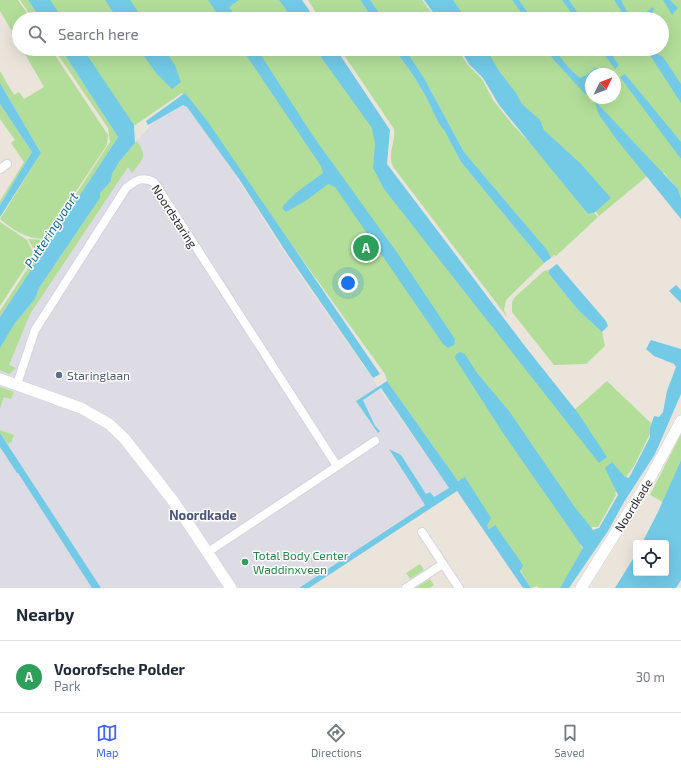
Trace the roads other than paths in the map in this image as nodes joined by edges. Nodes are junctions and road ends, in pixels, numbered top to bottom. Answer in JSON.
{"nodes":[{"id":1,"x":0,"y":379,"type":"edge"},
{"id":2,"x":17,"y":384,"type":"junction"},
{"id":3,"x":681,"y":421,"type":"edge"},
{"id":4,"x":375,"y":441,"type":"dead end"},
{"id":5,"x":337,"y":466,"type":"junction"},
{"id":6,"x":422,"y":532,"type":"dead end"},
{"id":7,"x":208,"y":552,"type":"junction"},
{"id":8,"x":443,"y":564,"type":"junction"},
{"id":9,"x":231,"y":588,"type":"edge"},
{"id":10,"x":406,"y":588,"type":"edge"},
{"id":11,"x":458,"y":588,"type":"edge"},
{"id":12,"x":580,"y":588,"type":"edge"}],
"edges":[{"from":1,"to":2,"type":"street"},
{"from":2,"to":5,"type":"street","name":"Noordstaring"},
{"from":2,"to":7,"type":"street"},
{"from":3,"to":12,"type":"street","name":"Noordkade"},
{"from":4,"to":5,"type":"street"},
{"from":5,"to":7,"type":"street"},
{"from":6,"to":8,"type":"street"},
{"from":7,"to":9,"type":"street"},
{"from":8,"to":10,"type":"street"},
{"from":8,"to":11,"type":"street"}]}
